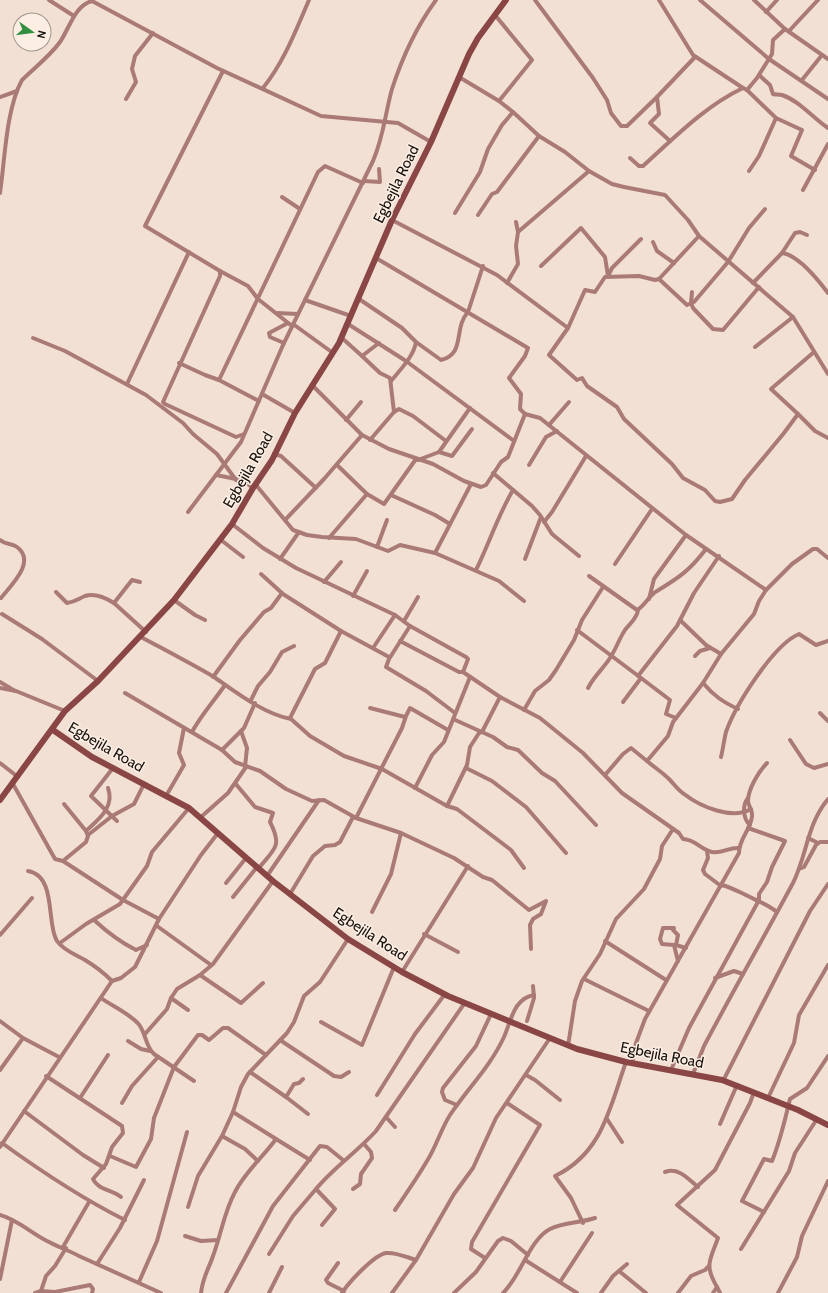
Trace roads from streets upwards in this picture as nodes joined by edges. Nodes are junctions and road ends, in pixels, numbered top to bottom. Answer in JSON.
{"nodes":[{"id":1,"x":49,"y":0,"type":"edge"},
{"id":2,"x":92,"y":0,"type":"edge"},
{"id":3,"x":309,"y":0,"type":"edge"},
{"id":4,"x":436,"y":0,"type":"edge"},
{"id":5,"x":506,"y":0,"type":"edge"},
{"id":6,"x":535,"y":0,"type":"edge"},
{"id":7,"x":659,"y":0,"type":"edge"},
{"id":8,"x":700,"y":0,"type":"edge"},
{"id":9,"x":754,"y":0,"type":"edge"},
{"id":10,"x":777,"y":0,"type":"edge"},
{"id":11,"x":818,"y":0,"type":"edge"},
{"id":12,"x":766,"y":12,"type":"junction"},
{"id":13,"x":495,"y":15,"type":"junction"},
{"id":14,"x":74,"y":16,"type":"junction"},
{"id":15,"x":787,"y":30,"type":"junction"},
{"id":16,"x":153,"y":33,"type":"junction"},
{"id":17,"x":822,"y":55,"type":"junction"},
{"id":18,"x":695,"y":57,"type":"junction"},
{"id":19,"x":769,"y":59,"type":"junction"},
{"id":20,"x":828,"y":59,"type":"edge"},
{"id":21,"x":223,"y":71,"type":"junction"},
{"id":22,"x":759,"y":76,"type":"junction"},
{"id":23,"x":459,"y":77,"type":"junction"},
{"id":24,"x":802,"y":80,"type":"junction"},
{"id":25,"x":263,"y":88,"type":"junction"},
{"id":26,"x":745,"y":89,"type":"junction"},
{"id":27,"x":17,"y":91,"type":"junction"},
{"id":28,"x":0,"y":97,"type":"edge"},
{"id":29,"x":657,"y":97,"type":"junction"},
{"id":30,"x":126,"y":99,"type":"dead end"},
{"id":31,"x":828,"y":99,"type":"edge"},
{"id":32,"x":499,"y":101,"type":"junction"},
{"id":33,"x":514,"y":112,"type":"junction"},
{"id":34,"x":776,"y":118,"type":"junction"},
{"id":35,"x":386,"y":121,"type":"junction"},
{"id":36,"x":828,"y":128,"type":"edge"},
{"id":37,"x":539,"y":136,"type":"junction"},
{"id":38,"x":670,"y":141,"type":"junction"},
{"id":39,"x":431,"y":142,"type":"junction"},
{"id":40,"x":828,"y":144,"type":"edge"},
{"id":41,"x":826,"y":153,"type":"edge"},
{"id":42,"x":630,"y":158,"type":"dead end"},
{"id":43,"x":379,"y":169,"type":"dead end"},
{"id":44,"x":815,"y":170,"type":"junction"},
{"id":45,"x":589,"y":171,"type":"junction"},
{"id":46,"x":749,"y":171,"type":"dead end"},
{"id":47,"x":364,"y":182,"type":"junction"},
{"id":48,"x":803,"y":190,"type":"dead end"},
{"id":49,"x":0,"y":193,"type":"edge"},
{"id":50,"x":282,"y":197,"type":"dead end"},
{"id":51,"x":300,"y":209,"type":"junction"},
{"id":52,"x":765,"y":209,"type":"dead end"},
{"id":53,"x":455,"y":213,"type":"dead end"},
{"id":54,"x":478,"y":215,"type":"dead end"},
{"id":55,"x":392,"y":220,"type":"junction"},
{"id":56,"x":516,"y":222,"type":"dead end"},
{"id":57,"x":518,"y":232,"type":"junction"},
{"id":58,"x":807,"y":235,"type":"dead end"},
{"id":59,"x":699,"y":236,"type":"junction"},
{"id":60,"x":641,"y":239,"type":"dead end"},
{"id":61,"x":653,"y":242,"type":"dead end"},
{"id":62,"x":189,"y":252,"type":"junction"},
{"id":63,"x":782,"y":253,"type":"junction"},
{"id":64,"x":376,"y":258,"type":"junction"},
{"id":65,"x":728,"y":262,"type":"junction"},
{"id":66,"x":674,"y":263,"type":"junction"},
{"id":67,"x":483,"y":266,"type":"junction"},
{"id":68,"x":541,"y":266,"type":"dead end"},
{"id":69,"x":220,"y":271,"type":"junction"},
{"id":70,"x":608,"y":276,"type":"junction"},
{"id":71,"x":659,"y":279,"type":"junction"},
{"id":72,"x":507,"y":282,"type":"junction"},
{"id":73,"x":753,"y":283,"type":"junction"},
{"id":74,"x":759,"y":287,"type":"junction"},
{"id":75,"x":692,"y":292,"type":"dead end"},
{"id":76,"x":828,"y":293,"type":"edge"},
{"id":77,"x":258,"y":299,"type":"junction"},
{"id":78,"x":359,"y":299,"type":"junction"},
{"id":79,"x":305,"y":300,"type":"junction"},
{"id":80,"x":691,"y":303,"type":"junction"},
{"id":81,"x":276,"y":312,"type":"junction"},
{"id":82,"x":468,"y":312,"type":"junction"},
{"id":83,"x":298,"y":314,"type":"junction"},
{"id":84,"x":352,"y":316,"type":"junction"},
{"id":85,"x":793,"y":317,"type":"junction"},
{"id":86,"x":291,"y":324,"type":"junction"},
{"id":87,"x":348,"y":324,"type":"junction"},
{"id":88,"x":568,"y":328,"type":"junction"},
{"id":89,"x":33,"y":338,"type":"dead end"},
{"id":90,"x":342,"y":338,"type":"junction"},
{"id":91,"x":416,"y":342,"type":"junction"},
{"id":92,"x":284,"y":343,"type":"junction"},
{"id":93,"x":379,"y":343,"type":"junction"},
{"id":94,"x":755,"y":347,"type":"dead end"},
{"id":95,"x":814,"y":352,"type":"junction"},
{"id":96,"x":334,"y":354,"type":"junction"},
{"id":97,"x":362,"y":356,"type":"junction"},
{"id":98,"x":407,"y":361,"type":"junction"},
{"id":99,"x":179,"y":363,"type":"junction"},
{"id":100,"x":828,"y":374,"type":"edge"},
{"id":101,"x":220,"y":380,"type":"junction"},
{"id":102,"x":391,"y":381,"type":"junction"},
{"id":103,"x":127,"y":384,"type":"junction"},
{"id":104,"x":312,"y":385,"type":"junction"},
{"id":105,"x":262,"y":394,"type":"junction"},
{"id":106,"x":259,"y":401,"type":"junction"},
{"id":107,"x":360,"y":402,"type":"dead end"},
{"id":108,"x":569,"y":402,"type":"dead end"},
{"id":109,"x":470,"y":408,"type":"junction"},
{"id":110,"x":394,"y":412,"type":"junction"},
{"id":111,"x":295,"y":413,"type":"junction"},
{"id":112,"x":525,"y":414,"type":"junction"},
{"id":113,"x":798,"y":414,"type":"junction"},
{"id":114,"x":346,"y":420,"type":"junction"},
{"id":115,"x":549,"y":425,"type":"junction"},
{"id":116,"x":472,"y":429,"type":"dead end"},
{"id":117,"x":557,"y":431,"type":"junction"},
{"id":118,"x":244,"y":434,"type":"junction"},
{"id":119,"x":362,"y":435,"type":"junction"},
{"id":120,"x":828,"y":438,"type":"edge"},
{"id":121,"x":370,"y":440,"type":"junction"},
{"id":122,"x":446,"y":441,"type":"junction"},
{"id":123,"x":514,"y":441,"type":"junction"},
{"id":124,"x":439,"y":452,"type":"junction"},
{"id":125,"x":274,"y":454,"type":"junction"},
{"id":126,"x":586,"y":456,"type":"junction"},
{"id":127,"x":417,"y":460,"type":"junction"},
{"id":128,"x":224,"y":465,"type":"junction"},
{"id":129,"x":336,"y":465,"type":"junction"},
{"id":130,"x":529,"y":465,"type":"dead end"},
{"id":131,"x":493,"y":474,"type":"junction"},
{"id":132,"x":216,"y":475,"type":"junction"},
{"id":133,"x":236,"y":480,"type":"junction"},
{"id":134,"x":471,"y":484,"type":"junction"},
{"id":135,"x":254,"y":487,"type":"junction"},
{"id":136,"x":316,"y":488,"type":"junction"},
{"id":137,"x":513,"y":490,"type":"junction"},
{"id":138,"x":366,"y":494,"type":"junction"},
{"id":139,"x":391,"y":495,"type":"junction"},
{"id":140,"x":652,"y":509,"type":"junction"},
{"id":141,"x":188,"y":512,"type":"dead end"},
{"id":142,"x":541,"y":517,"type":"junction"},
{"id":143,"x":285,"y":520,"type":"junction"},
{"id":144,"x":386,"y":520,"type":"dead end"},
{"id":145,"x":544,"y":522,"type":"junction"},
{"id":146,"x":232,"y":524,"type":"junction"},
{"id":147,"x":450,"y":524,"type":"junction"},
{"id":148,"x":299,"y":532,"type":"junction"},
{"id":149,"x":686,"y":535,"type":"junction"},
{"id":150,"x":329,"y":538,"type":"junction"},
{"id":151,"x":0,"y":540,"type":"edge"},
{"id":152,"x":221,"y":540,"type":"junction"},
{"id":153,"x":377,"y":547,"type":"junction"},
{"id":154,"x":706,"y":549,"type":"junction"},
{"id":155,"x":436,"y":553,"type":"junction"},
{"id":156,"x":579,"y":556,"type":"dead end"},
{"id":157,"x":719,"y":556,"type":"junction"},
{"id":158,"x":243,"y":557,"type":"dead end"},
{"id":159,"x":828,"y":558,"type":"edge"},
{"id":160,"x":280,"y":559,"type":"junction"},
{"id":161,"x":525,"y":559,"type":"dead end"},
{"id":162,"x":341,"y":562,"type":"dead end"},
{"id":163,"x":615,"y":564,"type":"dead end"},
{"id":164,"x":476,"y":570,"type":"junction"},
{"id":165,"x":366,"y":572,"type":"dead end"},
{"id":166,"x":261,"y":574,"type":"dead end"},
{"id":167,"x":589,"y":576,"type":"dead end"},
{"id":168,"x":140,"y":582,"type":"dead end"},
{"id":169,"x":324,"y":582,"type":"junction"},
{"id":170,"x":603,"y":587,"type":"junction"},
{"id":171,"x":766,"y":590,"type":"junction"},
{"id":172,"x":56,"y":592,"type":"dead end"},
{"id":173,"x":282,"y":594,"type":"junction"},
{"id":174,"x":353,"y":596,"type":"junction"},
{"id":175,"x":418,"y":596,"type":"dead end"},
{"id":176,"x":1,"y":598,"type":"dead end"},
{"id":177,"x":649,"y":599,"type":"junction"},
{"id":178,"x":174,"y":600,"type":"junction"},
{"id":179,"x":524,"y":601,"type":"dead end"},
{"id":180,"x":114,"y":603,"type":"junction"},
{"id":181,"x":638,"y":610,"type":"junction"},
{"id":182,"x":2,"y":614,"type":"dead end"},
{"id":183,"x":395,"y":615,"type":"junction"},
{"id":184,"x":205,"y":620,"type":"dead end"},
{"id":185,"x":680,"y":620,"type":"junction"},
{"id":186,"x":404,"y":621,"type":"junction"},
{"id":187,"x":410,"y":626,"type":"junction"},
{"id":188,"x":577,"y":630,"type":"junction"},
{"id":189,"x":341,"y":631,"type":"junction"},
{"id":190,"x":146,"y":632,"type":"junction"},
{"id":191,"x":141,"y":637,"type":"junction"},
{"id":192,"x":400,"y":641,"type":"junction"},
{"id":193,"x":828,"y":641,"type":"edge"},
{"id":194,"x":294,"y":646,"type":"dead end"},
{"id":195,"x":373,"y":648,"type":"junction"},
{"id":196,"x":710,"y":648,"type":"junction"},
{"id":197,"x":721,"y":654,"type":"junction"},
{"id":198,"x":611,"y":656,"type":"junction"},
{"id":199,"x":695,"y":656,"type":"dead end"},
{"id":200,"x":389,"y":658,"type":"junction"},
{"id":201,"x":463,"y":672,"type":"junction"},
{"id":202,"x":213,"y":677,"type":"junction"},
{"id":203,"x":470,"y":677,"type":"junction"},
{"id":204,"x":639,"y":677,"type":"junction"},
{"id":205,"x":98,"y":681,"type":"junction"},
{"id":206,"x":0,"y":682,"type":"edge"},
{"id":207,"x":704,"y":683,"type":"junction"},
{"id":208,"x":225,"y":685,"type":"junction"},
{"id":209,"x":0,"y":688,"type":"edge"},
{"id":210,"x":588,"y":688,"type":"dead end"},
{"id":211,"x":16,"y":691,"type":"junction"},
{"id":212,"x":125,"y":692,"type":"dead end"},
{"id":213,"x":500,"y":697,"type":"junction"},
{"id":214,"x":250,"y":700,"type":"junction"},
{"id":215,"x":623,"y":702,"type":"dead end"},
{"id":216,"x":255,"y":703,"type":"junction"},
{"id":217,"x":370,"y":708,"type":"dead end"},
{"id":218,"x":738,"y":709,"type":"junction"},
{"id":219,"x":524,"y":710,"type":"junction"},
{"id":220,"x":65,"y":711,"type":"junction"},
{"id":221,"x":455,"y":713,"type":"junction"},
{"id":222,"x":820,"y":713,"type":"dead end"},
{"id":223,"x":405,"y":717,"type":"junction"},
{"id":224,"x":290,"y":718,"type":"junction"},
{"id":225,"x":676,"y":718,"type":"junction"},
{"id":226,"x":453,"y":720,"type":"junction"},
{"id":227,"x":828,"y":721,"type":"edge"},
{"id":228,"x":184,"y":728,"type":"junction"},
{"id":229,"x":53,"y":730,"type":"junction"},
{"id":230,"x":448,"y":730,"type":"junction"},
{"id":231,"x":241,"y":731,"type":"junction"},
{"id":232,"x":192,"y":732,"type":"junction"},
{"id":233,"x":482,"y":732,"type":"junction"},
{"id":234,"x":790,"y":740,"type":"dead end"},
{"id":235,"x":222,"y":750,"type":"junction"},
{"id":236,"x":721,"y":757,"type":"dead end"},
{"id":237,"x":647,"y":761,"type":"junction"},
{"id":238,"x":0,"y":763,"type":"edge"},
{"id":239,"x":767,"y":763,"type":"dead end"},
{"id":240,"x":828,"y":764,"type":"edge"},
{"id":241,"x":245,"y":767,"type":"junction"},
{"id":242,"x":113,"y":768,"type":"junction"},
{"id":243,"x":466,"y":768,"type":"junction"},
{"id":244,"x":382,"y":769,"type":"junction"},
{"id":245,"x":605,"y":775,"type":"junction"},
{"id":246,"x":18,"y":777,"type":"junction"},
{"id":247,"x":235,"y":783,"type":"junction"},
{"id":248,"x":13,"y":784,"type":"junction"},
{"id":249,"x":144,"y":784,"type":"junction"},
{"id":250,"x":108,"y":788,"type":"dead end"},
{"id":251,"x":415,"y":788,"type":"junction"},
{"id":252,"x":166,"y":796,"type":"junction"},
{"id":253,"x":749,"y":798,"type":"junction"},
{"id":254,"x":828,"y":799,"type":"edge"},
{"id":255,"x":0,"y":800,"type":"edge"},
{"id":256,"x":319,"y":800,"type":"junction"},
{"id":257,"x":64,"y":804,"type":"dead end"},
{"id":258,"x":447,"y":806,"type":"junction"},
{"id":259,"x":190,"y":808,"type":"junction"},
{"id":260,"x":751,"y":809,"type":"junction"},
{"id":261,"x":106,"y":811,"type":"junction"},
{"id":262,"x":744,"y":813,"type":"junction"},
{"id":263,"x":112,"y":816,"type":"junction"},
{"id":264,"x":202,"y":817,"type":"junction"},
{"id":265,"x":355,"y":818,"type":"junction"},
{"id":266,"x":117,"y":821,"type":"dead end"},
{"id":267,"x":596,"y":825,"type":"dead end"},
{"id":268,"x":749,"y":827,"type":"junction"},
{"id":269,"x":673,"y":829,"type":"junction"},
{"id":270,"x":87,"y":833,"type":"junction"},
{"id":271,"x":218,"y":833,"type":"junction"},
{"id":272,"x":401,"y":833,"type":"junction"},
{"id":273,"x":808,"y":838,"type":"junction"},
{"id":274,"x":828,"y":842,"type":"edge"},
{"id":275,"x":818,"y":843,"type":"junction"},
{"id":276,"x":739,"y":848,"type":"junction"},
{"id":277,"x":707,"y":851,"type":"junction"},
{"id":278,"x":566,"y":853,"type":"dead end"},
{"id":279,"x":804,"y":853,"type":"junction"},
{"id":280,"x":810,"y":855,"type":"junction"},
{"id":281,"x":246,"y":858,"type":"junction"},
{"id":282,"x":63,"y":861,"type":"junction"},
{"id":283,"x":468,"y":866,"type":"junction"},
{"id":284,"x":257,"y":868,"type":"junction"},
{"id":285,"x":524,"y":868,"type":"dead end"},
{"id":286,"x":799,"y":869,"type":"junction"},
{"id":287,"x":28,"y":872,"type":"dead end"},
{"id":288,"x":267,"y":876,"type":"junction"},
{"id":289,"x":273,"y":881,"type":"junction"},
{"id":290,"x":226,"y":883,"type":"dead end"},
{"id":291,"x":828,"y":884,"type":"edge"},
{"id":292,"x":722,"y":886,"type":"junction"},
{"id":293,"x":290,"y":894,"type":"junction"},
{"id":294,"x":233,"y":897,"type":"dead end"},
{"id":295,"x":32,"y":898,"type":"dead end"},
{"id":296,"x":123,"y":900,"type":"junction"},
{"id":297,"x":759,"y":900,"type":"junction"},
{"id":298,"x":372,"y":912,"type":"dead end"},
{"id":299,"x":777,"y":912,"type":"junction"},
{"id":300,"x":159,"y":919,"type":"junction"},
{"id":301,"x":94,"y":920,"type":"junction"},
{"id":302,"x":156,"y":926,"type":"junction"},
{"id":303,"x":424,"y":934,"type":"junction"},
{"id":304,"x":0,"y":935,"type":"edge"},
{"id":305,"x":348,"y":939,"type":"junction"},
{"id":306,"x":605,"y":941,"type":"junction"},
{"id":307,"x":60,"y":943,"type":"junction"},
{"id":308,"x":147,"y":945,"type":"junction"},
{"id":309,"x":686,"y":948,"type":"junction"},
{"id":310,"x":532,"y":949,"type":"dead end"},
{"id":311,"x":458,"y":952,"type":"dead end"},
{"id":312,"x":678,"y":961,"type":"junction"},
{"id":313,"x":211,"y":965,"type":"junction"},
{"id":314,"x":828,"y":965,"type":"edge"},
{"id":315,"x":394,"y":967,"type":"junction"},
{"id":316,"x":402,"y":972,"type":"junction"},
{"id":317,"x":743,"y":974,"type":"junction"},
{"id":318,"x":200,"y":975,"type":"junction"},
{"id":319,"x":715,"y":978,"type":"junction"},
{"id":320,"x":584,"y":979,"type":"junction"},
{"id":321,"x":666,"y":980,"type":"junction"},
{"id":322,"x":112,"y":981,"type":"junction"},
{"id":323,"x":263,"y":983,"type":"dead end"},
{"id":324,"x":533,"y":986,"type":"dead end"},
{"id":325,"x":445,"y":994,"type":"junction"},
{"id":326,"x":534,"y":995,"type":"junction"},
{"id":327,"x":101,"y":998,"type":"junction"},
{"id":328,"x":171,"y":998,"type":"junction"},
{"id":329,"x":464,"y":1004,"type":"junction"},
{"id":330,"x":188,"y":1010,"type":"dead end"},
{"id":331,"x":649,"y":1011,"type":"junction"},
{"id":332,"x":491,"y":1014,"type":"junction"},
{"id":333,"x":0,"y":1021,"type":"edge"},
{"id":334,"x":527,"y":1021,"type":"dead end"},
{"id":335,"x":321,"y":1022,"type":"dead end"},
{"id":336,"x":511,"y":1022,"type":"junction"},
{"id":337,"x":145,"y":1034,"type":"junction"},
{"id":338,"x":23,"y":1038,"type":"junction"},
{"id":339,"x":550,"y":1038,"type":"junction"},
{"id":340,"x":280,"y":1040,"type":"junction"},
{"id":341,"x":128,"y":1041,"type":"dead end"},
{"id":342,"x":568,"y":1046,"type":"junction"},
{"id":343,"x":150,"y":1051,"type":"junction"},
{"id":344,"x":108,"y":1055,"type":"dead end"},
{"id":345,"x":266,"y":1055,"type":"junction"},
{"id":346,"x":828,"y":1056,"type":"edge"},
{"id":347,"x":59,"y":1057,"type":"junction"},
{"id":348,"x":158,"y":1057,"type":"junction"},
{"id":349,"x":629,"y":1062,"type":"junction"},
{"id":350,"x":174,"y":1067,"type":"junction"},
{"id":351,"x":0,"y":1070,"type":"edge"},
{"id":352,"x":671,"y":1070,"type":"junction"},
{"id":353,"x":250,"y":1072,"type":"junction"},
{"id":354,"x":349,"y":1072,"type":"dead end"},
{"id":355,"x":693,"y":1074,"type":"junction"},
{"id":356,"x":526,"y":1075,"type":"junction"},
{"id":357,"x":46,"y":1076,"type":"junction"},
{"id":358,"x":303,"y":1079,"type":"dead end"},
{"id":359,"x":194,"y":1081,"type":"dead end"},
{"id":360,"x":723,"y":1081,"type":"junction"},
{"id":361,"x":737,"y":1085,"type":"junction"},
{"id":362,"x":754,"y":1092,"type":"junction"},
{"id":363,"x":377,"y":1095,"type":"dead end"},
{"id":364,"x":286,"y":1097,"type":"junction"},
{"id":365,"x":80,"y":1098,"type":"junction"},
{"id":366,"x":768,"y":1098,"type":"junction"},
{"id":367,"x":560,"y":1100,"type":"dead end"},
{"id":368,"x":122,"y":1102,"type":"dead end"},
{"id":369,"x":507,"y":1103,"type":"junction"},
{"id":370,"x":457,"y":1106,"type":"junction"},
{"id":371,"x":788,"y":1107,"type":"junction"},
{"id":372,"x":24,"y":1110,"type":"junction"},
{"id":373,"x":233,"y":1112,"type":"junction"},
{"id":374,"x":308,"y":1114,"type":"dead end"},
{"id":375,"x":386,"y":1117,"type":"junction"},
{"id":376,"x":607,"y":1119,"type":"junction"},
{"id":377,"x":817,"y":1119,"type":"junction"},
{"id":378,"x":827,"y":1123,"type":"edge"},
{"id":379,"x":720,"y":1124,"type":"dead end"},
{"id":380,"x":395,"y":1127,"type":"dead end"},
{"id":381,"x":187,"y":1132,"type":"dead end"},
{"id":382,"x":222,"y":1136,"type":"junction"},
{"id":383,"x":276,"y":1139,"type":"junction"},
{"id":384,"x":622,"y":1142,"type":"dead end"},
{"id":385,"x":364,"y":1144,"type":"junction"},
{"id":386,"x":1,"y":1145,"type":"edge"},
{"id":387,"x":110,"y":1156,"type":"junction"},
{"id":388,"x":310,"y":1160,"type":"junction"},
{"id":389,"x":344,"y":1160,"type":"junction"},
{"id":390,"x":258,"y":1161,"type":"junction"},
{"id":391,"x":104,"y":1168,"type":"junction"},
{"id":392,"x":665,"y":1172,"type":"dead end"},
{"id":393,"x":144,"y":1180,"type":"dead end"},
{"id":394,"x":828,"y":1181,"type":"edge"},
{"id":395,"x":698,"y":1187,"type":"junction"},
{"id":396,"x":316,"y":1189,"type":"junction"},
{"id":397,"x":353,"y":1190,"type":"dead end"},
{"id":398,"x":121,"y":1196,"type":"dead end"},
{"id":399,"x":89,"y":1202,"type":"junction"},
{"id":400,"x":188,"y":1207,"type":"dead end"},
{"id":401,"x":395,"y":1210,"type":"dead end"},
{"id":402,"x":764,"y":1212,"type":"junction"},
{"id":403,"x":0,"y":1215,"type":"edge"},
{"id":404,"x":595,"y":1218,"type":"dead end"},
{"id":405,"x":12,"y":1220,"type":"junction"},
{"id":406,"x":125,"y":1220,"type":"junction"},
{"id":407,"x":583,"y":1222,"type":"junction"},
{"id":408,"x":322,"y":1225,"type":"dead end"},
{"id":409,"x":592,"y":1233,"type":"dead end"},
{"id":410,"x":185,"y":1236,"type":"dead end"},
{"id":411,"x":218,"y":1240,"type":"junction"},
{"id":412,"x":65,"y":1248,"type":"junction"},
{"id":413,"x":741,"y":1249,"type":"dead end"},
{"id":414,"x":269,"y":1254,"type":"dead end"},
{"id":415,"x":528,"y":1255,"type":"junction"},
{"id":416,"x":485,"y":1258,"type":"junction"},
{"id":417,"x":416,"y":1260,"type":"junction"},
{"id":418,"x":525,"y":1260,"type":"junction"},
{"id":419,"x":338,"y":1263,"type":"dead end"},
{"id":420,"x":97,"y":1264,"type":"junction"},
{"id":421,"x":627,"y":1264,"type":"dead end"},
{"id":422,"x":709,"y":1266,"type":"junction"},
{"id":423,"x":282,"y":1267,"type":"dead end"},
{"id":424,"x":619,"y":1271,"type":"junction"},
{"id":425,"x":0,"y":1279,"type":"edge"},
{"id":426,"x":139,"y":1282,"type":"junction"},
{"id":427,"x":560,"y":1282,"type":"junction"},
{"id":428,"x":717,"y":1287,"type":"junction"},
{"id":429,"x":41,"y":1291,"type":"junction"},
{"id":430,"x":343,"y":1292,"type":"edge"},
{"id":431,"x":35,"y":1293,"type":"edge"},
{"id":432,"x":92,"y":1293,"type":"edge"},
{"id":433,"x":161,"y":1293,"type":"edge"},
{"id":434,"x":201,"y":1293,"type":"edge"},
{"id":435,"x":226,"y":1293,"type":"edge"},
{"id":436,"x":269,"y":1293,"type":"edge"},
{"id":437,"x":392,"y":1293,"type":"edge"},
{"id":438,"x":454,"y":1293,"type":"edge"},
{"id":439,"x":503,"y":1293,"type":"edge"},
{"id":440,"x":577,"y":1293,"type":"edge"},
{"id":441,"x":602,"y":1293,"type":"edge"},
{"id":442,"x":646,"y":1293,"type":"edge"},
{"id":443,"x":678,"y":1293,"type":"edge"},
{"id":444,"x":713,"y":1293,"type":"edge"},
{"id":445,"x":720,"y":1293,"type":"edge"},
{"id":446,"x":778,"y":1293,"type":"edge"}],
"edges":[{"from":1,"to":14,"type":"street"},
{"from":2,"to":14,"type":"street"},
{"from":2,"to":16,"type":"street"},
{"from":3,"to":25,"type":"street"},
{"from":4,"to":35,"type":"street"},
{"from":5,"to":13,"type":"street","name":"Egbejila Road"},
{"from":6,"to":29,"type":"street"},
{"from":7,"to":18,"type":"street"},
{"from":8,"to":19,"type":"street"},
{"from":9,"to":12,"type":"street"},
{"from":10,"to":12,"type":"street"},
{"from":11,"to":15,"type":"street"},
{"from":12,"to":15,"type":"street"},
{"from":13,"to":23,"type":"street","name":"Egbejila Road"},
{"from":13,"to":32,"type":"street"},
{"from":14,"to":27,"type":"street"},
{"from":15,"to":17,"type":"street"},
{"from":15,"to":19,"type":"street"},
{"from":16,"to":21,"type":"street"},
{"from":16,"to":30,"type":"street"},
{"from":17,"to":20,"type":"street"},
{"from":17,"to":24,"type":"street"},
{"from":18,"to":26,"type":"street"},
{"from":18,"to":29,"type":"street"},
{"from":19,"to":22,"type":"street"},
{"from":19,"to":24,"type":"street"},
{"from":21,"to":25,"type":"street"},
{"from":21,"to":62,"type":"street"},
{"from":22,"to":26,"type":"street"},
{"from":22,"to":36,"type":"street"},
{"from":23,"to":32,"type":"street"},
{"from":23,"to":39,"type":"street","name":"Egbejila Road"},
{"from":24,"to":31,"type":"street"},
{"from":25,"to":35,"type":"street"},
{"from":26,"to":34,"type":"street"},
{"from":26,"to":38,"type":"street"},
{"from":27,"to":28,"type":"street"},
{"from":27,"to":49,"type":"street"},
{"from":29,"to":38,"type":"street"},
{"from":32,"to":33,"type":"street"},
{"from":33,"to":37,"type":"street"},
{"from":33,"to":53,"type":"street"},
{"from":34,"to":44,"type":"street"},
{"from":34,"to":46,"type":"street"},
{"from":35,"to":39,"type":"street"},
{"from":35,"to":47,"type":"street"},
{"from":37,"to":45,"type":"street"},
{"from":37,"to":54,"type":"street"},
{"from":38,"to":42,"type":"street"},
{"from":39,"to":55,"type":"street","name":"Egbejila Road"},
{"from":40,"to":41,"type":"street"},
{"from":41,"to":44,"type":"street"},
{"from":43,"to":47,"type":"street"},
{"from":44,"to":48,"type":"street"},
{"from":45,"to":57,"type":"street"},
{"from":45,"to":59,"type":"street"},
{"from":47,"to":51,"type":"street"},
{"from":47,"to":79,"type":"street"},
{"from":50,"to":51,"type":"street"},
{"from":51,"to":77,"type":"street"},
{"from":52,"to":65,"type":"street"},
{"from":55,"to":64,"type":"street","name":"Egbejila Road"},
{"from":55,"to":67,"type":"street"},
{"from":56,"to":57,"type":"street"},
{"from":57,"to":72,"type":"street"},
{"from":58,"to":63,"type":"street"},
{"from":59,"to":65,"type":"street"},
{"from":59,"to":66,"type":"street"},
{"from":60,"to":70,"type":"street"},
{"from":61,"to":66,"type":"street"},
{"from":62,"to":69,"type":"street"},
{"from":62,"to":103,"type":"street"},
{"from":63,"to":73,"type":"street"},
{"from":63,"to":76,"type":"street"},
{"from":64,"to":78,"type":"street","name":"Egbejila Road"},
{"from":64,"to":82,"type":"street"},
{"from":65,"to":73,"type":"street"},
{"from":65,"to":80,"type":"street"},
{"from":66,"to":71,"type":"street"},
{"from":67,"to":72,"type":"street"},
{"from":67,"to":82,"type":"street"},
{"from":68,"to":70,"type":"street"},
{"from":69,"to":77,"type":"street"},
{"from":69,"to":99,"type":"street"},
{"from":70,"to":71,"type":"street"},
{"from":70,"to":88,"type":"street"},
{"from":71,"to":80,"type":"street"},
{"from":72,"to":88,"type":"street"},
{"from":73,"to":74,"type":"street"},
{"from":74,"to":80,"type":"street"},
{"from":74,"to":85,"type":"street"},
{"from":75,"to":80,"type":"street"},
{"from":77,"to":81,"type":"street"},
{"from":77,"to":101,"type":"street"},
{"from":78,"to":84,"type":"street","name":"Egbejila Road"},
{"from":78,"to":91,"type":"street"},
{"from":79,"to":83,"type":"street"},
{"from":79,"to":84,"type":"street"},
{"from":81,"to":83,"type":"street"},
{"from":81,"to":86,"type":"street"},
{"from":82,"to":91,"type":"street"},
{"from":82,"to":112,"type":"street"},
{"from":83,"to":86,"type":"street"},
{"from":84,"to":87,"type":"street","name":"Egbejila Road"},
{"from":85,"to":94,"type":"street"},
{"from":85,"to":95,"type":"street"},
{"from":86,"to":92,"type":"street"},
{"from":86,"to":92,"type":"street"},
{"from":86,"to":96,"type":"street"},
{"from":87,"to":90,"type":"street","name":"Egbejila Road"},
{"from":87,"to":93,"type":"street"},
{"from":88,"to":113,"type":"street"},
{"from":89,"to":103,"type":"street"},
{"from":90,"to":96,"type":"street","name":"Egbejila Road"},
{"from":90,"to":97,"type":"street"},
{"from":91,"to":98,"type":"street"},
{"from":92,"to":105,"type":"street"},
{"from":93,"to":97,"type":"street"},
{"from":93,"to":98,"type":"street"},
{"from":95,"to":100,"type":"street"},
{"from":95,"to":113,"type":"street"},
{"from":96,"to":104,"type":"street","name":"Egbejila Road"},
{"from":97,"to":102,"type":"street"},
{"from":98,"to":102,"type":"street"},
{"from":98,"to":109,"type":"street"},
{"from":99,"to":101,"type":"street"},
{"from":99,"to":118,"type":"street"},
{"from":101,"to":106,"type":"street"},
{"from":102,"to":110,"type":"street"},
{"from":103,"to":128,"type":"street"},
{"from":104,"to":111,"type":"street","name":"Egbejila Road"},
{"from":104,"to":114,"type":"street"},
{"from":105,"to":106,"type":"street"},
{"from":105,"to":111,"type":"street"},
{"from":106,"to":118,"type":"street"},
{"from":107,"to":114,"type":"street"},
{"from":108,"to":115,"type":"street"},
{"from":109,"to":122,"type":"street"},
{"from":109,"to":123,"type":"street"},
{"from":110,"to":121,"type":"street"},
{"from":110,"to":122,"type":"street"},
{"from":111,"to":125,"type":"street","name":"Egbejila Road"},
{"from":112,"to":115,"type":"street"},
{"from":112,"to":123,"type":"street"},
{"from":113,"to":120,"type":"street"},
{"from":114,"to":119,"type":"street"},
{"from":115,"to":117,"type":"street"},
{"from":116,"to":124,"type":"street"},
{"from":117,"to":126,"type":"street"},
{"from":117,"to":130,"type":"street"},
{"from":118,"to":128,"type":"street"},
{"from":119,"to":121,"type":"street"},
{"from":119,"to":129,"type":"street"},
{"from":121,"to":127,"type":"street"},
{"from":122,"to":124,"type":"street"},
{"from":123,"to":131,"type":"street"},
{"from":124,"to":127,"type":"street"},
{"from":125,"to":135,"type":"street","name":"Egbejila Road"},
{"from":125,"to":136,"type":"street"},
{"from":126,"to":140,"type":"street"},
{"from":126,"to":145,"type":"street"},
{"from":127,"to":134,"type":"street"},
{"from":127,"to":139,"type":"street"},
{"from":128,"to":132,"type":"street"},
{"from":128,"to":133,"type":"street"},
{"from":129,"to":136,"type":"street"},
{"from":129,"to":138,"type":"street"},
{"from":131,"to":134,"type":"street"},
{"from":131,"to":137,"type":"street"},
{"from":132,"to":133,"type":"street"},
{"from":132,"to":141,"type":"street"},
{"from":133,"to":135,"type":"street"},
{"from":134,"to":147,"type":"street"},
{"from":135,"to":143,"type":"street"},
{"from":135,"to":146,"type":"street","name":"Egbejila Road"},
{"from":136,"to":143,"type":"street"},
{"from":137,"to":142,"type":"street"},
{"from":137,"to":164,"type":"street"},
{"from":138,"to":139,"type":"street"},
{"from":138,"to":150,"type":"street"},
{"from":139,"to":147,"type":"street"},
{"from":140,"to":149,"type":"street"},
{"from":140,"to":163,"type":"street"},
{"from":142,"to":145,"type":"street"},
{"from":142,"to":161,"type":"street"},
{"from":143,"to":148,"type":"street"},
{"from":144,"to":153,"type":"street"},
{"from":145,"to":156,"type":"street"},
{"from":146,"to":152,"type":"street","name":"Egbejila Road"},
{"from":146,"to":160,"type":"street"},
{"from":147,"to":155,"type":"street"},
{"from":148,"to":150,"type":"street"},
{"from":148,"to":160,"type":"street"},
{"from":149,"to":154,"type":"street"},
{"from":149,"to":177,"type":"street"},
{"from":150,"to":153,"type":"street"},
{"from":151,"to":176,"type":"street"},
{"from":152,"to":158,"type":"street"},
{"from":152,"to":178,"type":"street","name":"Egbejila Road"},
{"from":153,"to":155,"type":"street"},
{"from":154,"to":157,"type":"street"},
{"from":154,"to":177,"type":"street"},
{"from":155,"to":164,"type":"street"},
{"from":157,"to":171,"type":"street"},
{"from":157,"to":185,"type":"street"},
{"from":159,"to":171,"type":"street"},
{"from":160,"to":169,"type":"street"},
{"from":162,"to":169,"type":"street"},
{"from":164,"to":179,"type":"street"},
{"from":165,"to":174,"type":"street"},
{"from":166,"to":173,"type":"street"},
{"from":167,"to":170,"type":"street"},
{"from":168,"to":180,"type":"street"},
{"from":169,"to":174,"type":"street"},
{"from":170,"to":181,"type":"street"},
{"from":170,"to":188,"type":"street"},
{"from":171,"to":197,"type":"street"},
{"from":172,"to":180,"type":"street"},
{"from":173,"to":189,"type":"street"},
{"from":173,"to":202,"type":"street"},
{"from":174,"to":183,"type":"street"},
{"from":175,"to":186,"type":"street"},
{"from":177,"to":181,"type":"street"},
{"from":178,"to":184,"type":"street"},
{"from":178,"to":190,"type":"street","name":"Egbejila Road"},
{"from":180,"to":190,"type":"street"},
{"from":181,"to":198,"type":"street"},
{"from":182,"to":205,"type":"street"},
{"from":183,"to":186,"type":"street"},
{"from":183,"to":195,"type":"street"},
{"from":185,"to":196,"type":"street"},
{"from":185,"to":204,"type":"street"},
{"from":186,"to":187,"type":"street"},
{"from":187,"to":192,"type":"street"},
{"from":187,"to":201,"type":"street"},
{"from":188,"to":198,"type":"street"},
{"from":188,"to":219,"type":"street"},
{"from":189,"to":195,"type":"street"},
{"from":189,"to":224,"type":"street"},
{"from":190,"to":191,"type":"street","name":"Egbejila Road"},
{"from":191,"to":202,"type":"street"},
{"from":191,"to":205,"type":"street","name":"Egbejila Road"},
{"from":192,"to":200,"type":"street"},
{"from":192,"to":201,"type":"street"},
{"from":193,"to":218,"type":"street"},
{"from":194,"to":214,"type":"street"},
{"from":195,"to":200,"type":"street"},
{"from":196,"to":197,"type":"street"},
{"from":196,"to":199,"type":"street"},
{"from":197,"to":207,"type":"street"},
{"from":198,"to":204,"type":"street"},
{"from":198,"to":210,"type":"street"},
{"from":200,"to":221,"type":"street"},
{"from":201,"to":203,"type":"street"},
{"from":202,"to":208,"type":"street"},
{"from":203,"to":213,"type":"street"},
{"from":203,"to":221,"type":"street"},
{"from":204,"to":215,"type":"street"},
{"from":204,"to":225,"type":"street"},
{"from":205,"to":220,"type":"street","name":"Egbejila Road"},
{"from":206,"to":211,"type":"street"},
{"from":207,"to":218,"type":"street"},
{"from":207,"to":225,"type":"street"},
{"from":208,"to":214,"type":"street"},
{"from":208,"to":232,"type":"street"},
{"from":209,"to":211,"type":"street"},
{"from":211,"to":220,"type":"street"},
{"from":212,"to":228,"type":"street"},
{"from":213,"to":219,"type":"street"},
{"from":213,"to":233,"type":"street"},
{"from":214,"to":216,"type":"street"},
{"from":216,"to":224,"type":"street"},
{"from":216,"to":231,"type":"street"},
{"from":217,"to":223,"type":"street"},
{"from":218,"to":236,"type":"street"},
{"from":219,"to":245,"type":"street"},
{"from":220,"to":229,"type":"street","name":"Egbejila Road"},
{"from":221,"to":226,"type":"street"},
{"from":222,"to":227,"type":"street"},
{"from":223,"to":230,"type":"street"},
{"from":223,"to":244,"type":"street"},
{"from":224,"to":244,"type":"street"},
{"from":225,"to":237,"type":"street"},
{"from":226,"to":230,"type":"street"},
{"from":226,"to":233,"type":"street"},
{"from":228,"to":232,"type":"street"},
{"from":228,"to":252,"type":"street"},
{"from":229,"to":242,"type":"street","name":"Egbejila Road"},
{"from":229,"to":246,"type":"street"},
{"from":230,"to":251,"type":"street"},
{"from":231,"to":235,"type":"street"},
{"from":231,"to":241,"type":"street"},
{"from":232,"to":235,"type":"street"},
{"from":233,"to":243,"type":"street"},
{"from":233,"to":267,"type":"street"},
{"from":234,"to":240,"type":"street"},
{"from":235,"to":241,"type":"street"},
{"from":237,"to":245,"type":"street"},
{"from":237,"to":262,"type":"street"},
{"from":238,"to":246,"type":"street"},
{"from":239,"to":253,"type":"street"},
{"from":241,"to":247,"type":"street"},
{"from":241,"to":256,"type":"street"},
{"from":242,"to":249,"type":"street","name":"Egbejila Road"},
{"from":242,"to":261,"type":"street"},
{"from":243,"to":258,"type":"street"},
{"from":243,"to":278,"type":"street"},
{"from":244,"to":251,"type":"street"},
{"from":244,"to":265,"type":"street"},
{"from":245,"to":269,"type":"street"},
{"from":246,"to":248,"type":"street"},
{"from":247,"to":264,"type":"street"},
{"from":247,"to":284,"type":"street"},
{"from":248,"to":255,"type":"street"},
{"from":248,"to":282,"type":"street"},
{"from":249,"to":252,"type":"street","name":"Egbejila Road"},
{"from":249,"to":263,"type":"street"},
{"from":250,"to":261,"type":"street"},
{"from":251,"to":258,"type":"street"},
{"from":252,"to":259,"type":"street","name":"Egbejila Road"},
{"from":253,"to":260,"type":"street"},
{"from":253,"to":262,"type":"street"},
{"from":254,"to":273,"type":"street"},
{"from":256,"to":265,"type":"street"},
{"from":256,"to":288,"type":"street"},
{"from":257,"to":270,"type":"street"},
{"from":258,"to":285,"type":"street"},
{"from":259,"to":264,"type":"street","name":"Egbejila Road"},
{"from":259,"to":296,"type":"street"},
{"from":260,"to":262,"type":"street"},
{"from":260,"to":268,"type":"street"},
{"from":261,"to":263,"type":"street"},
{"from":261,"to":270,"type":"street"},
{"from":262,"to":268,"type":"street"},
{"from":263,"to":266,"type":"street"},
{"from":263,"to":270,"type":"street"},
{"from":264,"to":271,"type":"street","name":"Egbejila Road"},
{"from":265,"to":272,"type":"street"},
{"from":265,"to":293,"type":"street"},
{"from":268,"to":276,"type":"street"},
{"from":268,"to":297,"type":"street"},
{"from":269,"to":277,"type":"street"},
{"from":269,"to":306,"type":"street"},
{"from":270,"to":282,"type":"street"},
{"from":271,"to":281,"type":"street","name":"Egbejila Road"},
{"from":271,"to":300,"type":"street"},
{"from":272,"to":283,"type":"street"},
{"from":272,"to":298,"type":"street"},
{"from":273,"to":275,"type":"street"},
{"from":273,"to":279,"type":"street"},
{"from":274,"to":275,"type":"street"},
{"from":275,"to":280,"type":"street"},
{"from":276,"to":277,"type":"street"},
{"from":276,"to":292,"type":"street"},
{"from":277,"to":292,"type":"street"},
{"from":279,"to":280,"type":"street"},
{"from":279,"to":286,"type":"street"},
{"from":280,"to":286,"type":"street"},
{"from":281,"to":284,"type":"street","name":"Egbejila Road"},
{"from":281,"to":290,"type":"street"},
{"from":282,"to":296,"type":"street"},
{"from":283,"to":303,"type":"street"},
{"from":283,"to":310,"type":"street"},
{"from":284,"to":288,"type":"street","name":"Egbejila Road"},
{"from":284,"to":294,"type":"street"},
{"from":286,"to":299,"type":"street"},
{"from":287,"to":307,"type":"street"},
{"from":288,"to":289,"type":"street","name":"Egbejila Road"},
{"from":289,"to":293,"type":"street","name":"Egbejila Road"},
{"from":289,"to":313,"type":"street"},
{"from":291,"to":360,"type":"street"},
{"from":292,"to":297,"type":"street"},
{"from":292,"to":309,"type":"street"},
{"from":293,"to":305,"type":"street","name":"Egbejila Road"},
{"from":295,"to":304,"type":"street"},
{"from":296,"to":300,"type":"street"},
{"from":296,"to":301,"type":"street"},
{"from":297,"to":299,"type":"street"},
{"from":297,"to":319,"type":"street"},
{"from":299,"to":317,"type":"street"},
{"from":300,"to":302,"type":"street"},
{"from":301,"to":307,"type":"street"},
{"from":301,"to":308,"type":"street"},
{"from":302,"to":308,"type":"street"},
{"from":302,"to":313,"type":"street"},
{"from":303,"to":311,"type":"street"},
{"from":303,"to":316,"type":"street"},
{"from":305,"to":315,"type":"street","name":"Egbejila Road"},
{"from":305,"to":340,"type":"street"},
{"from":306,"to":320,"type":"street"},
{"from":306,"to":321,"type":"street"},
{"from":307,"to":322,"type":"street"},
{"from":308,"to":322,"type":"street"},
{"from":309,"to":312,"type":"street"},
{"from":309,"to":312,"type":"street"},
{"from":312,"to":321,"type":"street"},
{"from":313,"to":318,"type":"street"},
{"from":314,"to":366,"type":"street"},
{"from":315,"to":316,"type":"street","name":"Egbejila Road"},
{"from":315,"to":335,"type":"street"},
{"from":316,"to":325,"type":"street","name":"Egbejila Road"},
{"from":317,"to":319,"type":"street"},
{"from":317,"to":355,"type":"street"},
{"from":318,"to":323,"type":"street"},
{"from":318,"to":328,"type":"street"},
{"from":319,"to":352,"type":"street"},
{"from":320,"to":331,"type":"street"},
{"from":320,"to":342,"type":"street"},
{"from":321,"to":331,"type":"street"},
{"from":322,"to":327,"type":"street"},
{"from":324,"to":326,"type":"street"},
{"from":325,"to":329,"type":"street","name":"Egbejila Road"},
{"from":325,"to":363,"type":"street"},
{"from":326,"to":334,"type":"street"},
{"from":326,"to":336,"type":"street"},
{"from":327,"to":337,"type":"street"},
{"from":327,"to":347,"type":"street"},
{"from":328,"to":330,"type":"street"},
{"from":328,"to":337,"type":"street"},
{"from":329,"to":332,"type":"street","name":"Egbejila Road"},
{"from":329,"to":375,"type":"street"},
{"from":331,"to":349,"type":"street"},
{"from":332,"to":336,"type":"street","name":"Egbejila Road"},
{"from":332,"to":370,"type":"street"},
{"from":333,"to":338,"type":"street"},
{"from":336,"to":339,"type":"street","name":"Egbejila Road"},
{"from":336,"to":370,"type":"street"},
{"from":337,"to":343,"type":"street"},
{"from":338,"to":347,"type":"street"},
{"from":338,"to":351,"type":"street"},
{"from":339,"to":342,"type":"street","name":"Egbejila Road"},
{"from":339,"to":356,"type":"street"},
{"from":340,"to":345,"type":"street"},
{"from":340,"to":354,"type":"street"},
{"from":341,"to":343,"type":"street"},
{"from":342,"to":349,"type":"street","name":"Egbejila Road"},
{"from":343,"to":348,"type":"street"},
{"from":344,"to":365,"type":"street"},
{"from":345,"to":350,"type":"street"},
{"from":345,"to":353,"type":"street"},
{"from":346,"to":371,"type":"street"},
{"from":347,"to":357,"type":"street"},
{"from":348,"to":350,"type":"street"},
{"from":348,"to":368,"type":"street"},
{"from":349,"to":352,"type":"street","name":"Egbejila Road"},
{"from":349,"to":376,"type":"street"},
{"from":350,"to":359,"type":"street"},
{"from":350,"to":387,"type":"street"},
{"from":352,"to":355,"type":"street","name":"Egbejila Road"},
{"from":353,"to":364,"type":"street"},
{"from":353,"to":373,"type":"street"},
{"from":355,"to":360,"type":"street","name":"Egbejila Road"},
{"from":356,"to":367,"type":"street"},
{"from":356,"to":369,"type":"street"},
{"from":357,"to":365,"type":"street"},
{"from":357,"to":372,"type":"street"},
{"from":358,"to":364,"type":"street"},
{"from":360,"to":361,"type":"street","name":"Egbejila Road"},
{"from":361,"to":362,"type":"street","name":"Egbejila Road"},
{"from":361,"to":379,"type":"street"},
{"from":362,"to":366,"type":"street","name":"Egbejila Road"},
{"from":362,"to":395,"type":"street"},
{"from":364,"to":374,"type":"street"},
{"from":365,"to":387,"type":"street"},
{"from":366,"to":371,"type":"street","name":"Egbejila Road"},
{"from":369,"to":416,"type":"street"},
{"from":369,"to":417,"type":"street"},
{"from":370,"to":401,"type":"street"},
{"from":371,"to":377,"type":"street","name":"Egbejila Road"},
{"from":371,"to":402,"type":"street"},
{"from":372,"to":386,"type":"street"},
{"from":372,"to":391,"type":"street"},
{"from":373,"to":382,"type":"street"},
{"from":373,"to":383,"type":"street"},
{"from":375,"to":380,"type":"street"},
{"from":375,"to":385,"type":"street"},
{"from":376,"to":384,"type":"street"},
{"from":376,"to":407,"type":"street"},
{"from":377,"to":378,"type":"street","name":"Egbejila Road"},
{"from":377,"to":402,"type":"street"},
{"from":381,"to":426,"type":"street"},
{"from":382,"to":390,"type":"street"},
{"from":382,"to":400,"type":"street"},
{"from":383,"to":388,"type":"street"},
{"from":383,"to":390,"type":"street"},
{"from":385,"to":389,"type":"street"},
{"from":385,"to":397,"type":"street"},
{"from":386,"to":399,"type":"street"},
{"from":387,"to":391,"type":"street"},
{"from":388,"to":389,"type":"street"},
{"from":388,"to":435,"type":"street"},
{"from":389,"to":396,"type":"street"},
{"from":390,"to":411,"type":"street"},
{"from":391,"to":398,"type":"street"},
{"from":392,"to":395,"type":"street"},
{"from":393,"to":406,"type":"street"},
{"from":394,"to":446,"type":"street"},
{"from":395,"to":422,"type":"street"},
{"from":396,"to":408,"type":"street"},
{"from":396,"to":414,"type":"street"},
{"from":399,"to":406,"type":"street"},
{"from":399,"to":412,"type":"street"},
{"from":402,"to":413,"type":"street"},
{"from":403,"to":405,"type":"street"},
{"from":404,"to":407,"type":"street"},
{"from":405,"to":412,"type":"street"},
{"from":405,"to":425,"type":"street"},
{"from":406,"to":420,"type":"street"},
{"from":407,"to":415,"type":"street"},
{"from":409,"to":427,"type":"street"},
{"from":410,"to":411,"type":"street"},
{"from":411,"to":434,"type":"street"},
{"from":412,"to":420,"type":"street"},
{"from":412,"to":429,"type":"street"},
{"from":415,"to":416,"type":"street"},
{"from":415,"to":418,"type":"street"},
{"from":416,"to":438,"type":"street"},
{"from":417,"to":430,"type":"street"},
{"from":417,"to":437,"type":"street"},
{"from":418,"to":427,"type":"street"},
{"from":418,"to":439,"type":"street"},
{"from":419,"to":430,"type":"street"},
{"from":420,"to":426,"type":"street"},
{"from":421,"to":424,"type":"street"},
{"from":422,"to":428,"type":"street"},
{"from":422,"to":443,"type":"street"},
{"from":423,"to":436,"type":"street"},
{"from":424,"to":441,"type":"street"},
{"from":424,"to":442,"type":"street"},
{"from":426,"to":433,"type":"street"},
{"from":427,"to":440,"type":"street"},
{"from":428,"to":444,"type":"street"},
{"from":428,"to":445,"type":"street"},
{"from":429,"to":431,"type":"street"},
{"from":429,"to":432,"type":"street"}]}
